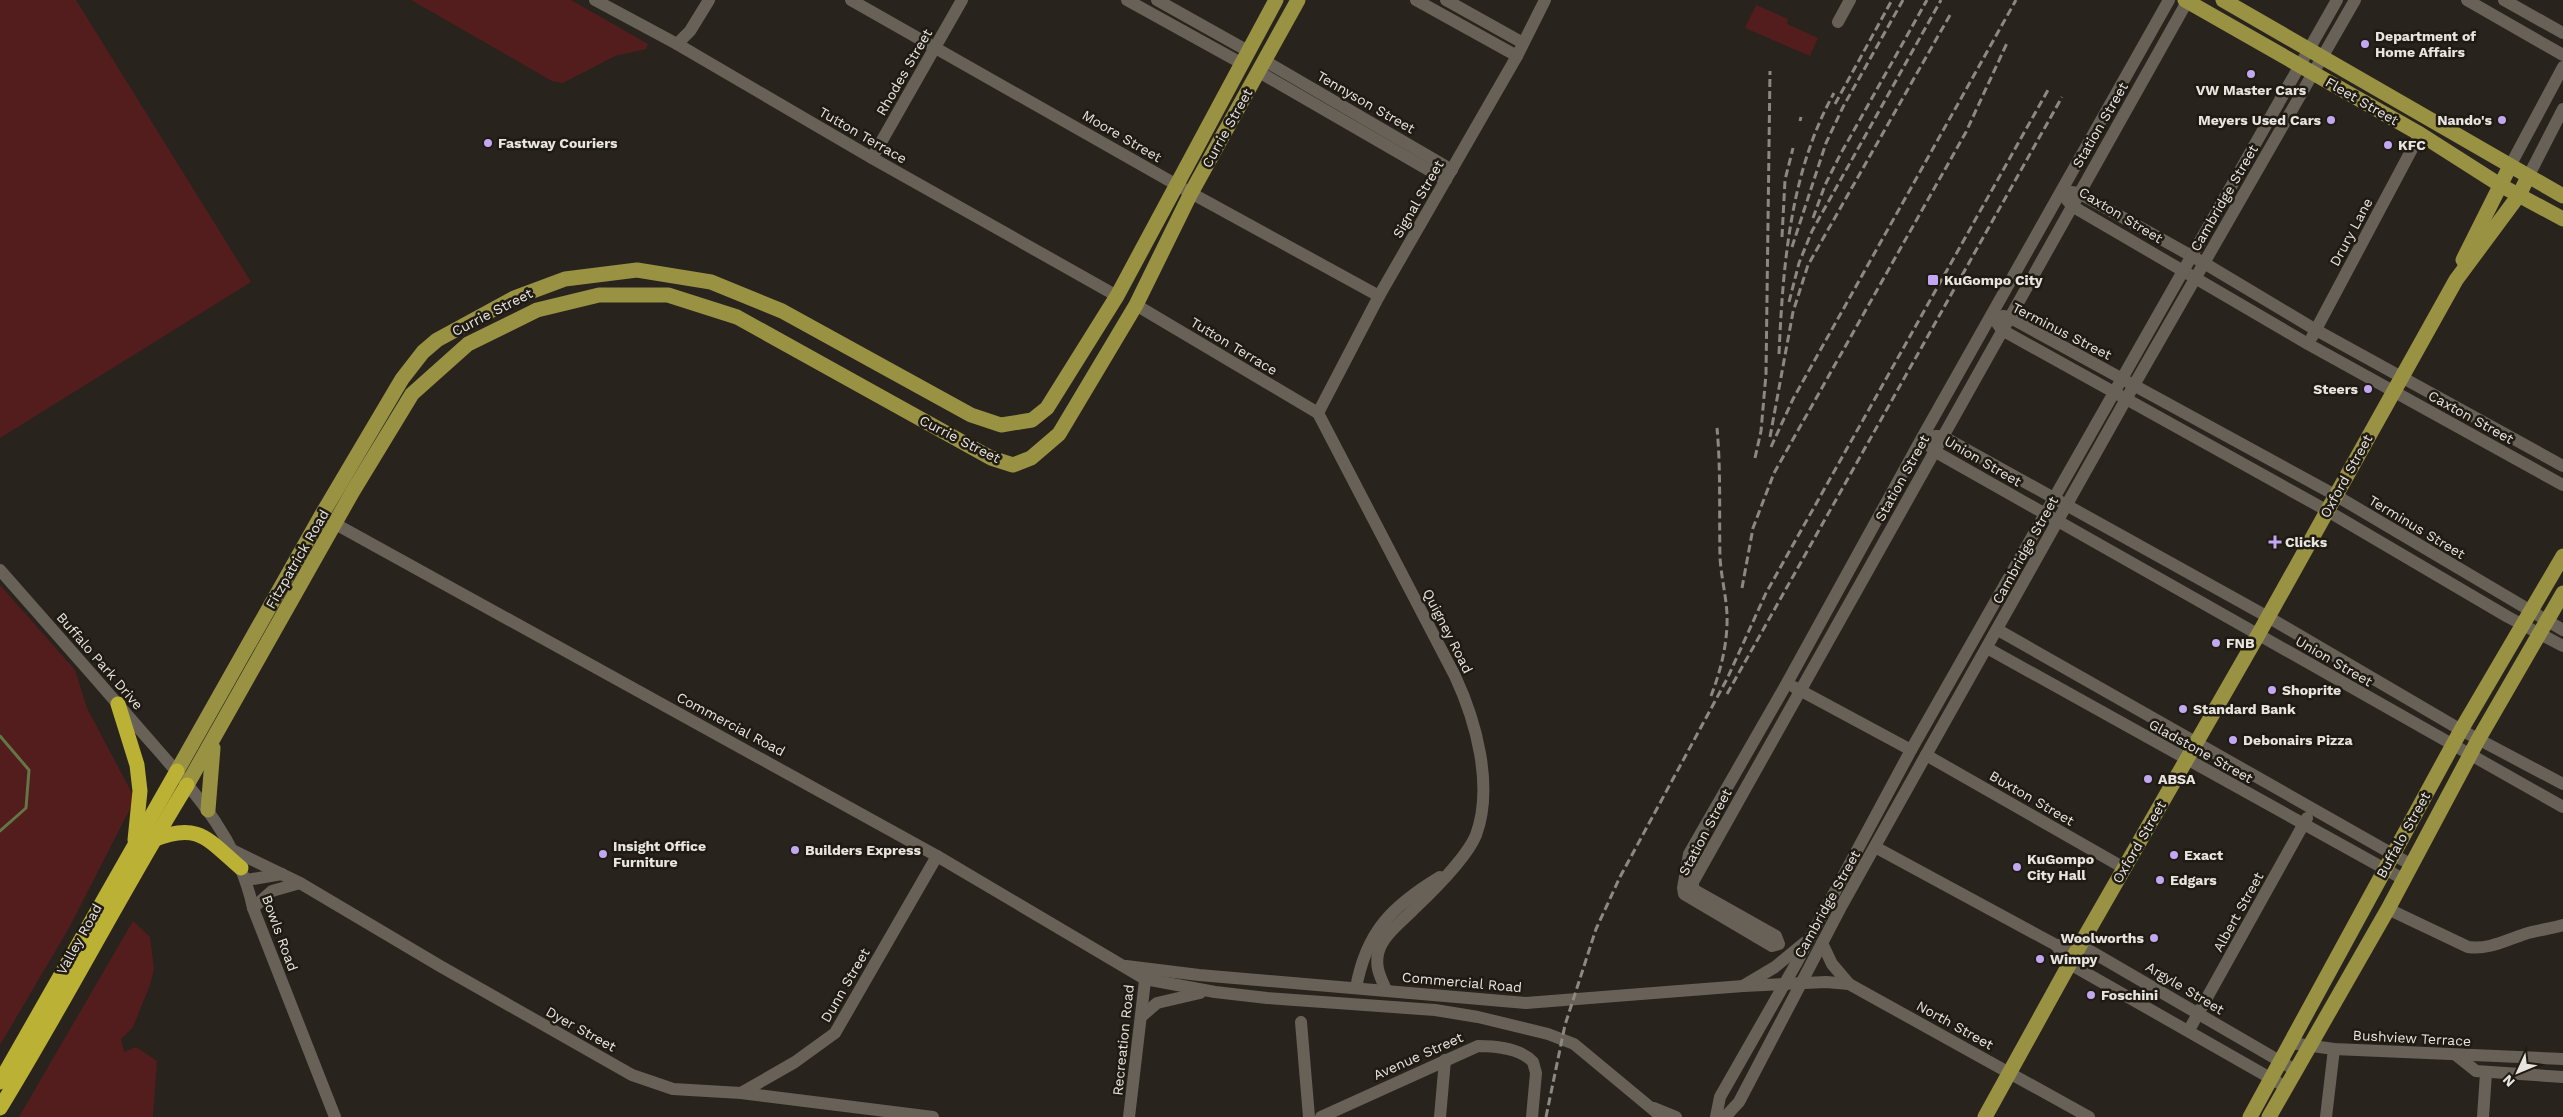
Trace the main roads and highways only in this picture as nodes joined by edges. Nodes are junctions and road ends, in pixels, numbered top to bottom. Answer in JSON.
{"nodes":[{"id":1,"x":1276,"y":0,"type":"edge"},
{"id":2,"x":1298,"y":0,"type":"edge"},
{"id":3,"x":2187,"y":0,"type":"edge"},
{"id":4,"x":2223,"y":0,"type":"edge"},
{"id":5,"x":2510,"y":166,"type":"junction"},
{"id":6,"x":2528,"y":177,"type":"junction"},
{"id":7,"x":2500,"y":185,"type":"junction"},
{"id":8,"x":2519,"y":196,"type":"junction"},
{"id":9,"x":2563,"y":196,"type":"edge"},
{"id":10,"x":2563,"y":219,"type":"edge"},
{"id":11,"x":2456,"y":280,"type":"junction"},
{"id":12,"x":423,"y":352,"type":"joint"},
{"id":13,"x":412,"y":394,"type":"joint"},
{"id":14,"x":2563,"y":556,"type":"edge"},
{"id":15,"x":2563,"y":594,"type":"edge"},
{"id":16,"x":118,"y":704,"type":"road end"},
{"id":17,"x":214,"y":742,"type":"junction"},
{"id":18,"x":177,"y":771,"type":"joint"},
{"id":19,"x":188,"y":786,"type":"joint"},
{"id":20,"x":208,"y":810,"type":"road end"},
{"id":21,"x":154,"y":840,"type":"junction"},
{"id":22,"x":134,"y":846,"type":"junction"},
{"id":23,"x":244,"y":874,"type":"road end"},
{"id":24,"x":0,"y":1082,"type":"edge"},
{"id":25,"x":0,"y":1108,"type":"edge"},
{"id":26,"x":1985,"y":1117,"type":"edge"},
{"id":27,"x":2250,"y":1117,"type":"edge"},
{"id":28,"x":2269,"y":1117,"type":"edge"}],
"edges":[{"from":1,"to":12,"type":"main road","name":"Currie Street"},
{"from":2,"to":13,"type":"main road","name":"Currie Street"},
{"from":3,"to":7,"type":"main road","name":"Fleet Street"},
{"from":4,"to":5,"type":"main road","name":"Fleet Street"},
{"from":5,"to":6,"type":"main road","name":"Fleet Street"},
{"from":5,"to":7,"type":"main road","name":"Oxford Street"},
{"from":6,"to":8,"type":"main road","name":"Oxford Street"},
{"from":6,"to":9,"type":"main road","name":"Fleet Street"},
{"from":7,"to":8,"type":"main road","name":"Fleet Street"},
{"from":7,"to":11,"type":"main road","name":"Oxford Street"},
{"from":8,"to":10,"type":"main road","name":"Fleet Street"},
{"from":8,"to":11,"type":"main road","name":"Oxford Street"},
{"from":11,"to":26,"type":"main road","name":"Oxford Street"},
{"from":12,"to":18,"type":"main road","name":"Fitzpatrick Road"},
{"from":13,"to":17,"type":"main road","name":"Fitzpatrick Road"},
{"from":14,"to":27,"type":"main road","name":"Buffalo Street"},
{"from":15,"to":28,"type":"main road","name":"Buffalo Street"},
{"from":16,"to":22,"type":"highway"},
{"from":17,"to":19,"type":"main road","name":"Fitzpatrick Road"},
{"from":17,"to":20,"type":"main road"},
{"from":18,"to":22,"type":"highway","name":"Valley Road"},
{"from":19,"to":21,"type":"highway","name":"Valley Road"},
{"from":21,"to":23,"type":"highway"},
{"from":21,"to":25,"type":"highway","name":"Valley Road"},
{"from":22,"to":24,"type":"highway","name":"Valley Road"}]}
